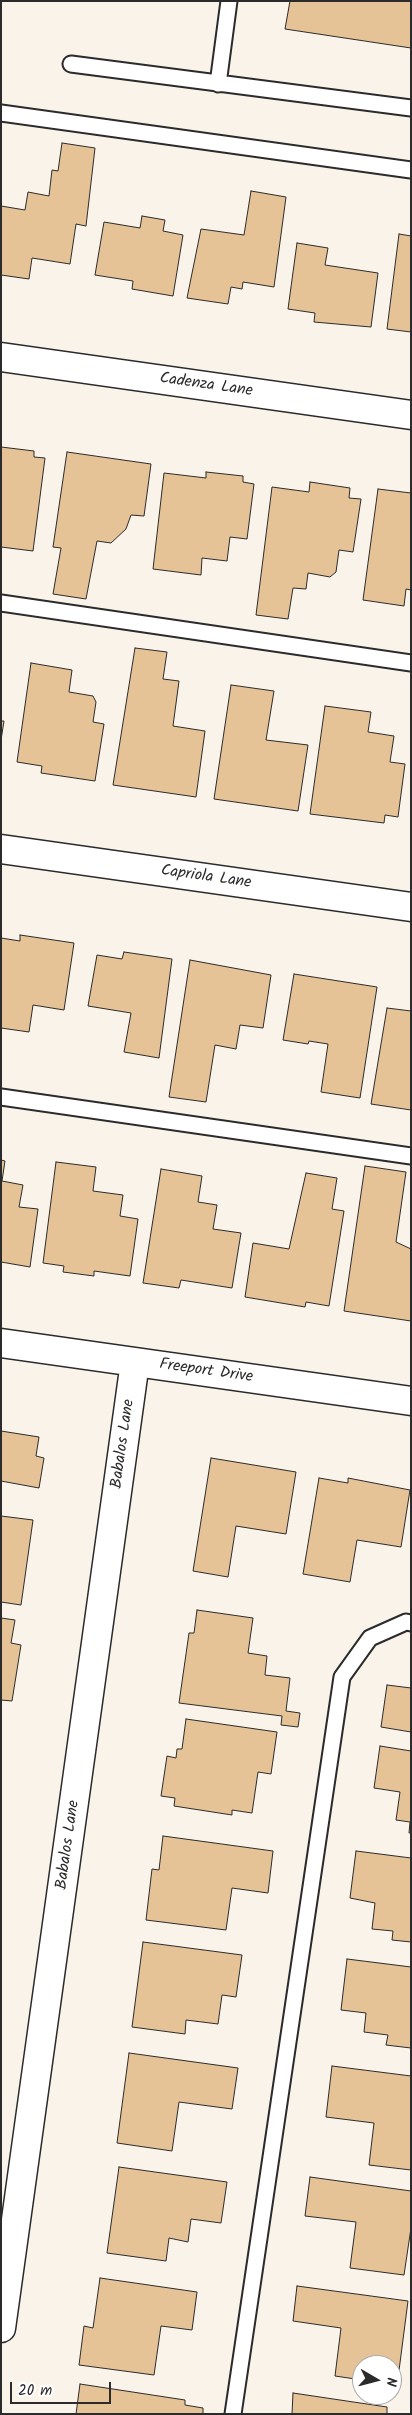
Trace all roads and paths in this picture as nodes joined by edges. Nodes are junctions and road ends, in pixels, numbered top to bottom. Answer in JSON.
{"nodes":[{"id":1,"x":229,"y":1,"type":"edge"},
{"id":2,"x":70,"y":64,"type":"dead end"},
{"id":3,"x":218,"y":84,"type":"junction"},
{"id":4,"x":411,"y":108,"type":"edge"},
{"id":5,"x":1,"y":113,"type":"edge"},
{"id":6,"x":411,"y":170,"type":"edge"},
{"id":7,"x":1,"y":358,"type":"edge"},
{"id":8,"x":411,"y":415,"type":"edge"},
{"id":9,"x":1,"y":603,"type":"edge"},
{"id":10,"x":411,"y":663,"type":"edge"},
{"id":11,"x":1,"y":849,"type":"edge"},
{"id":12,"x":411,"y":907,"type":"edge"},
{"id":13,"x":1,"y":1097,"type":"edge"},
{"id":14,"x":411,"y":1156,"type":"edge"},
{"id":15,"x":1,"y":1343,"type":"edge"},
{"id":16,"x":135,"y":1362,"type":"junction"},
{"id":17,"x":411,"y":1401,"type":"edge"},
{"id":18,"x":411,"y":1623,"type":"edge"},
{"id":19,"x":1,"y":2328,"type":"edge"},
{"id":20,"x":233,"y":2414,"type":"edge"}],
"edges":[{"from":1,"to":3,"type":"lane"},
{"from":2,"to":3,"type":"lane"},
{"from":3,"to":4,"type":"lane"},
{"from":5,"to":6,"type":"lane"},
{"from":7,"to":8,"type":"street","name":"Cadenza Lane"},
{"from":9,"to":10,"type":"lane"},
{"from":11,"to":12,"type":"street","name":"Capriola Lane"},
{"from":13,"to":14,"type":"lane"},
{"from":15,"to":16,"type":"street","name":"Freeport Drive"},
{"from":16,"to":17,"type":"street","name":"Freeport Drive"},
{"from":16,"to":19,"type":"street","name":"Babalos Lane"},
{"from":18,"to":20,"type":"lane"}]}
